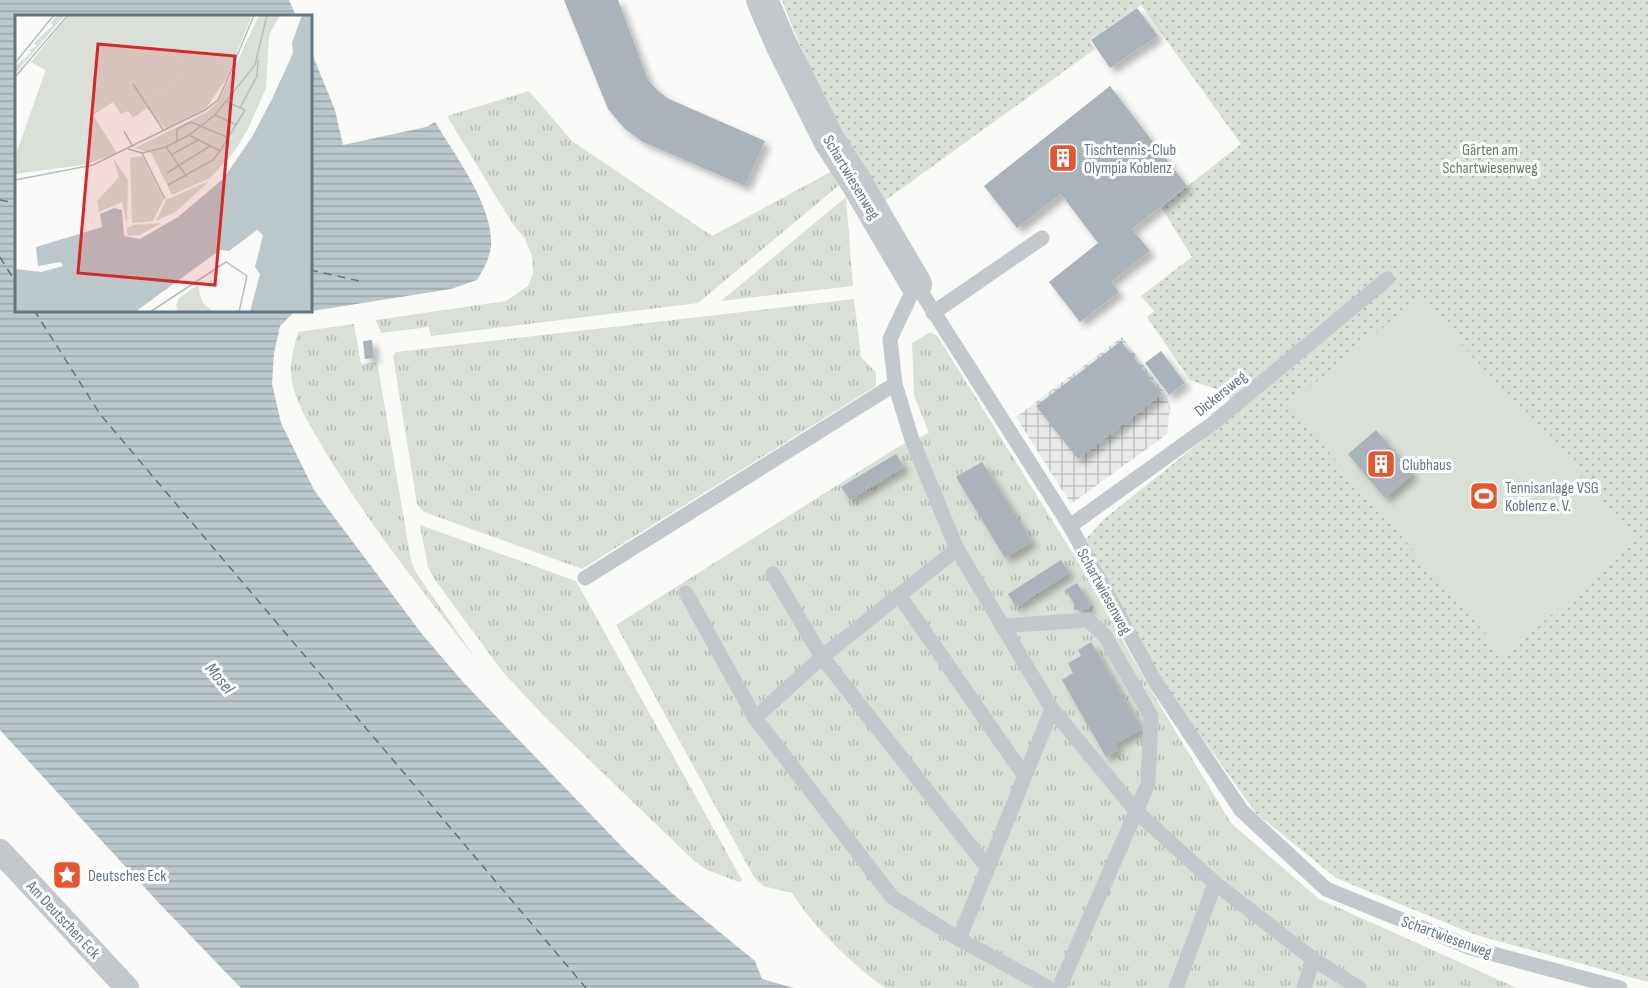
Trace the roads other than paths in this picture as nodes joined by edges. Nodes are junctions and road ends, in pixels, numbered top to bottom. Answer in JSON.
{"nodes":[{"id":1,"x":762,"y":0,"type":"edge"},
{"id":2,"x":1042,"y":238,"type":"dead end"},
{"id":3,"x":1387,"y":279,"type":"dead end"},
{"id":4,"x":916,"y":284,"type":"junction"},
{"id":5,"x":933,"y":313,"type":"junction"},
{"id":6,"x":895,"y":384,"type":"junction"},
{"id":7,"x":1070,"y":526,"type":"junction"},
{"id":8,"x":957,"y":549,"type":"junction"},
{"id":9,"x":772,"y":574,"type":"dead end"},
{"id":10,"x":585,"y":578,"type":"dead end"},
{"id":11,"x":686,"y":593,"type":"dead end"},
{"id":12,"x":899,"y":595,"type":"junction"},
{"id":13,"x":1002,"y":626,"type":"junction"},
{"id":14,"x":822,"y":657,"type":"junction"},
{"id":15,"x":1052,"y":709,"type":"junction"},
{"id":16,"x":755,"y":718,"type":"junction"},
{"id":17,"x":1024,"y":775,"type":"junction"},
{"id":18,"x":1137,"y":812,"type":"junction"},
{"id":19,"x":0,"y":851,"type":"edge"},
{"id":20,"x":987,"y":867,"type":"junction"},
{"id":21,"x":1215,"y":883,"type":"junction"},
{"id":22,"x":959,"y":939,"type":"junction"},
{"id":23,"x":1313,"y":959,"type":"junction"},
{"id":24,"x":127,"y":988,"type":"edge"},
{"id":25,"x":1048,"y":988,"type":"edge"},
{"id":26,"x":1059,"y":988,"type":"edge"},
{"id":27,"x":1176,"y":988,"type":"edge"},
{"id":28,"x":1304,"y":988,"type":"edge"},
{"id":29,"x":1359,"y":988,"type":"edge"},
{"id":30,"x":1620,"y":988,"type":"edge"}],
"edges":[{"from":1,"to":4,"type":"street","name":"Schartwiesenweg"},
{"from":2,"to":5,"type":"lane"},
{"from":3,"to":7,"type":"lane","name":"Dickersweg"},
{"from":4,"to":5,"type":"lane","name":"Schartwiesenweg"},
{"from":4,"to":6,"type":"lane"},
{"from":5,"to":7,"type":"lane","name":"Schartwiesenweg"},
{"from":6,"to":8,"type":"lane"},
{"from":6,"to":10,"type":"lane"},
{"from":7,"to":30,"type":"lane","name":"Schartwiesenweg"},
{"from":8,"to":12,"type":"lane"},
{"from":8,"to":13,"type":"lane"},
{"from":9,"to":14,"type":"lane"},
{"from":11,"to":16,"type":"lane"},
{"from":12,"to":14,"type":"lane"},
{"from":12,"to":17,"type":"lane"},
{"from":13,"to":15,"type":"lane"},
{"from":13,"to":18,"type":"lane"},
{"from":14,"to":16,"type":"lane"},
{"from":14,"to":20,"type":"lane"},
{"from":15,"to":17,"type":"lane"},
{"from":15,"to":18,"type":"lane"},
{"from":16,"to":22,"type":"lane"},
{"from":17,"to":20,"type":"lane"},
{"from":18,"to":21,"type":"lane"},
{"from":18,"to":26,"type":"lane"},
{"from":19,"to":24,"type":"street","name":"Am Deutschen Eck"},
{"from":20,"to":22,"type":"lane"},
{"from":21,"to":23,"type":"lane"},
{"from":21,"to":27,"type":"lane"},
{"from":22,"to":25,"type":"lane"},
{"from":23,"to":28,"type":"lane"},
{"from":23,"to":29,"type":"lane"}]}
